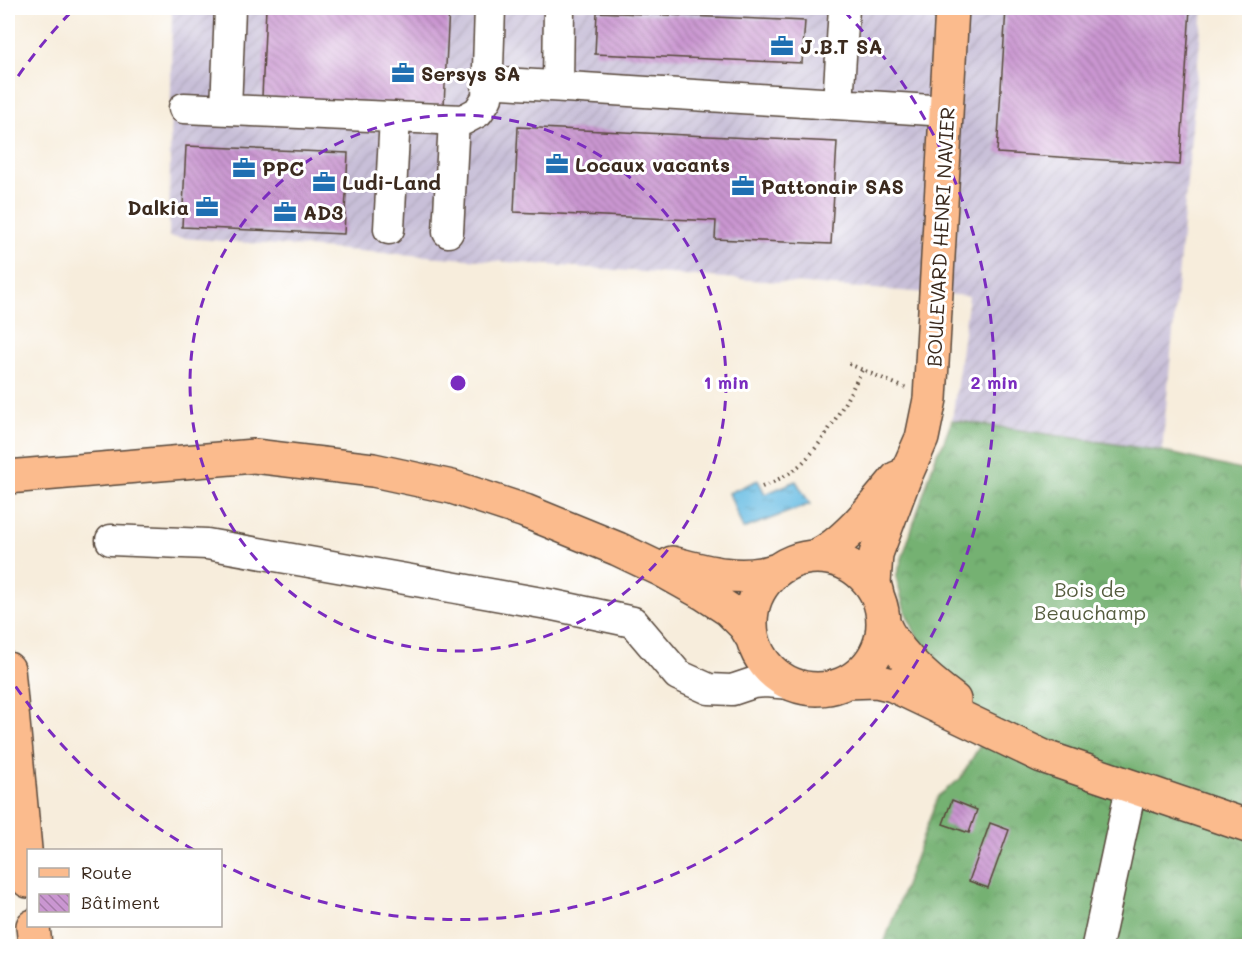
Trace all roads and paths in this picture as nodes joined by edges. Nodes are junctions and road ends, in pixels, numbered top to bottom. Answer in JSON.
{"nodes":[{"id":1,"x":230,"y":8,"type":"edge"},
{"id":2,"x":490,"y":8,"type":"edge"},
{"id":3,"x":559,"y":8,"type":"edge"},
{"id":4,"x":844,"y":8,"type":"edge"},
{"id":5,"x":952,"y":8,"type":"edge"},
{"id":6,"x":487,"y":82,"type":"junction"},
{"id":7,"x":558,"y":86,"type":"junction"},
{"id":8,"x":838,"y":104,"type":"junction"},
{"id":9,"x":184,"y":108,"type":"dead end"},
{"id":10,"x":226,"y":109,"type":"junction"},
{"id":11,"x":947,"y":111,"type":"junction"},
{"id":12,"x":395,"y":117,"type":"junction"},
{"id":13,"x":454,"y":120,"type":"junction"},
{"id":14,"x":389,"y":229,"type":"dead end"},
{"id":15,"x":448,"y":232,"type":"dead end"},
{"id":16,"x":849,"y":364,"type":"dead end"},
{"id":17,"x":862,"y":370,"type":"junction"},
{"id":18,"x":930,"y":399,"type":"junction"},
{"id":19,"x":910,"y":463,"type":"junction"},
{"id":20,"x":8,"y":477,"type":"edge"},
{"id":21,"x":762,"y":487,"type":"dead end"},
{"id":22,"x":111,"y":540,"type":"dead end"},
{"id":23,"x":618,"y":549,"type":"junction"},
{"id":24,"x":816,"y":556,"type":"junction"},
{"id":25,"x":777,"y":570,"type":"junction"},
{"id":26,"x":880,"y":609,"type":"junction"},
{"id":27,"x":754,"y":644,"type":"junction"},
{"id":28,"x":8,"y":669,"type":"edge"},
{"id":29,"x":847,"y":682,"type":"junction"},
{"id":30,"x":791,"y":684,"type":"junction"},
{"id":31,"x":732,"y":690,"type":"junction"},
{"id":32,"x":1000,"y":736,"type":"junction"},
{"id":33,"x":1131,"y":788,"type":"junction"},
{"id":34,"x":1250,"y":827,"type":"edge"},
{"id":35,"x":27,"y":870,"type":"edge"},
{"id":36,"x":33,"y":927,"type":"edge"},
{"id":37,"x":35,"y":946,"type":"edge"},
{"id":38,"x":1097,"y":946,"type":"edge"}],
"edges":[{"from":1,"to":10,"type":"street"},
{"from":2,"to":6,"type":"street"},
{"from":3,"to":7,"type":"street"},
{"from":4,"to":8,"type":"street"},
{"from":5,"to":11,"type":"main road","name":"BOULEVARD HENRI NAVIER"},
{"from":6,"to":7,"type":"street"},
{"from":6,"to":13,"type":"street"},
{"from":7,"to":8,"type":"street"},
{"from":8,"to":11,"type":"street"},
{"from":9,"to":10,"type":"street"},
{"from":10,"to":12,"type":"street"},
{"from":11,"to":18,"type":"main road","name":"BOULEVARD HENRI NAVIER"},
{"from":12,"to":13,"type":"street"},
{"from":12,"to":14,"type":"street"},
{"from":13,"to":15,"type":"street"},
{"from":16,"to":17,"type":"path"},
{"from":17,"to":18,"type":"path"},
{"from":17,"to":21,"type":"path"},
{"from":18,"to":19,"type":"main road","name":"BOULEVARD HENRI NAVIER"},
{"from":19,"to":24,"type":"main road","name":"BOULEVARD HENRI NAVIER"},
{"from":19,"to":26,"type":"main road","name":"BOULEVARD HENRI NAVIER"},
{"from":20,"to":23,"type":"main road"},
{"from":22,"to":31,"type":"street"},
{"from":23,"to":25,"type":"main road"},
{"from":23,"to":27,"type":"main road"},
{"from":24,"to":25,"type":"main road"},
{"from":24,"to":26,"type":"main road"},
{"from":25,"to":27,"type":"main road"},
{"from":26,"to":29,"type":"main road"},
{"from":26,"to":32,"type":"main road"},
{"from":27,"to":30,"type":"main road"},
{"from":27,"to":31,"type":"street"},
{"from":28,"to":35,"type":"main road"},
{"from":29,"to":30,"type":"main road"},
{"from":29,"to":32,"type":"main road"},
{"from":30,"to":31,"type":"street"},
{"from":32,"to":33,"type":"main road"},
{"from":33,"to":34,"type":"main road"},
{"from":33,"to":38,"type":"street"},
{"from":36,"to":37,"type":"main road"}]}
